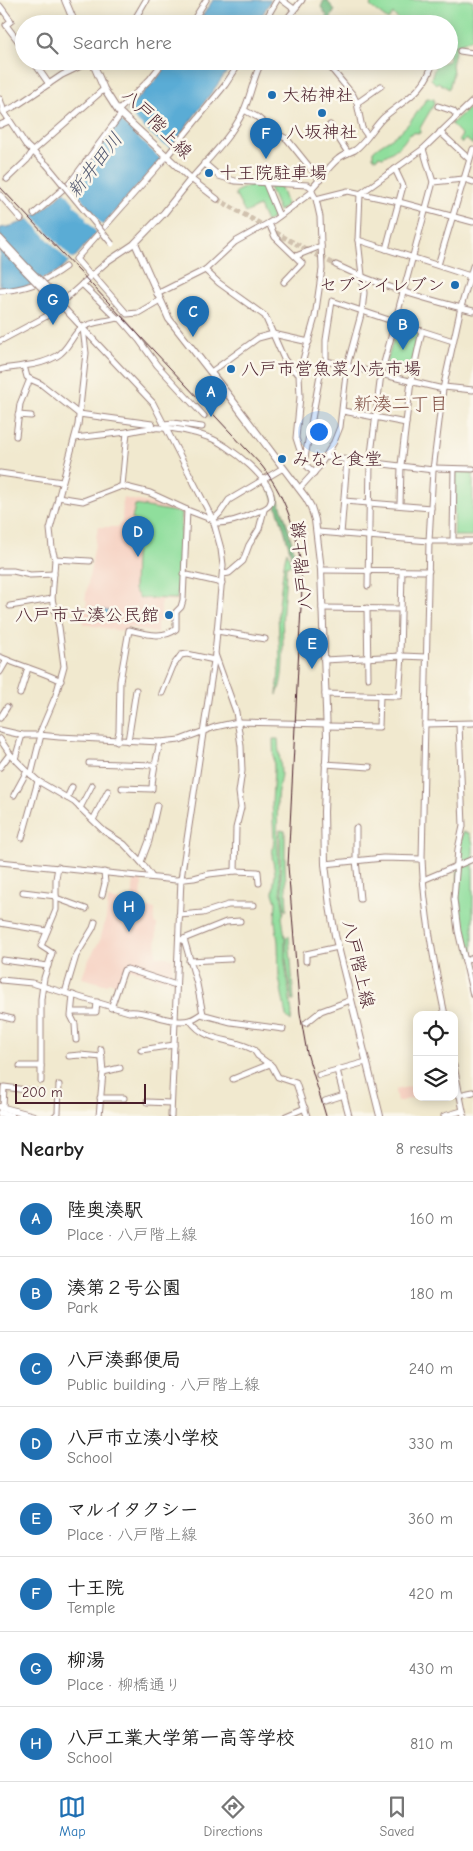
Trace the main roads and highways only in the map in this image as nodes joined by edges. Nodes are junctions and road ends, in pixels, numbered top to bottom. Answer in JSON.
{"nodes":[{"id":1,"x":65,"y":0,"type":"edge"},
{"id":2,"x":72,"y":15,"type":"edge"},
{"id":3,"x":95,"y":70,"type":"edge"},
{"id":4,"x":1,"y":1109,"type":"edge"},
{"id":5,"x":12,"y":1116,"type":"edge"},
{"id":6,"x":34,"y":1116,"type":"edge"},
{"id":7,"x":380,"y":1116,"type":"edge"}],
"edges":[{"from":1,"to":2,"type":"main road"},
{"from":3,"to":7,"type":"main road","name":"八戸階上線"},
{"from":4,"to":5,"type":"main road"},
{"from":4,"to":6,"type":"main road"}]}
